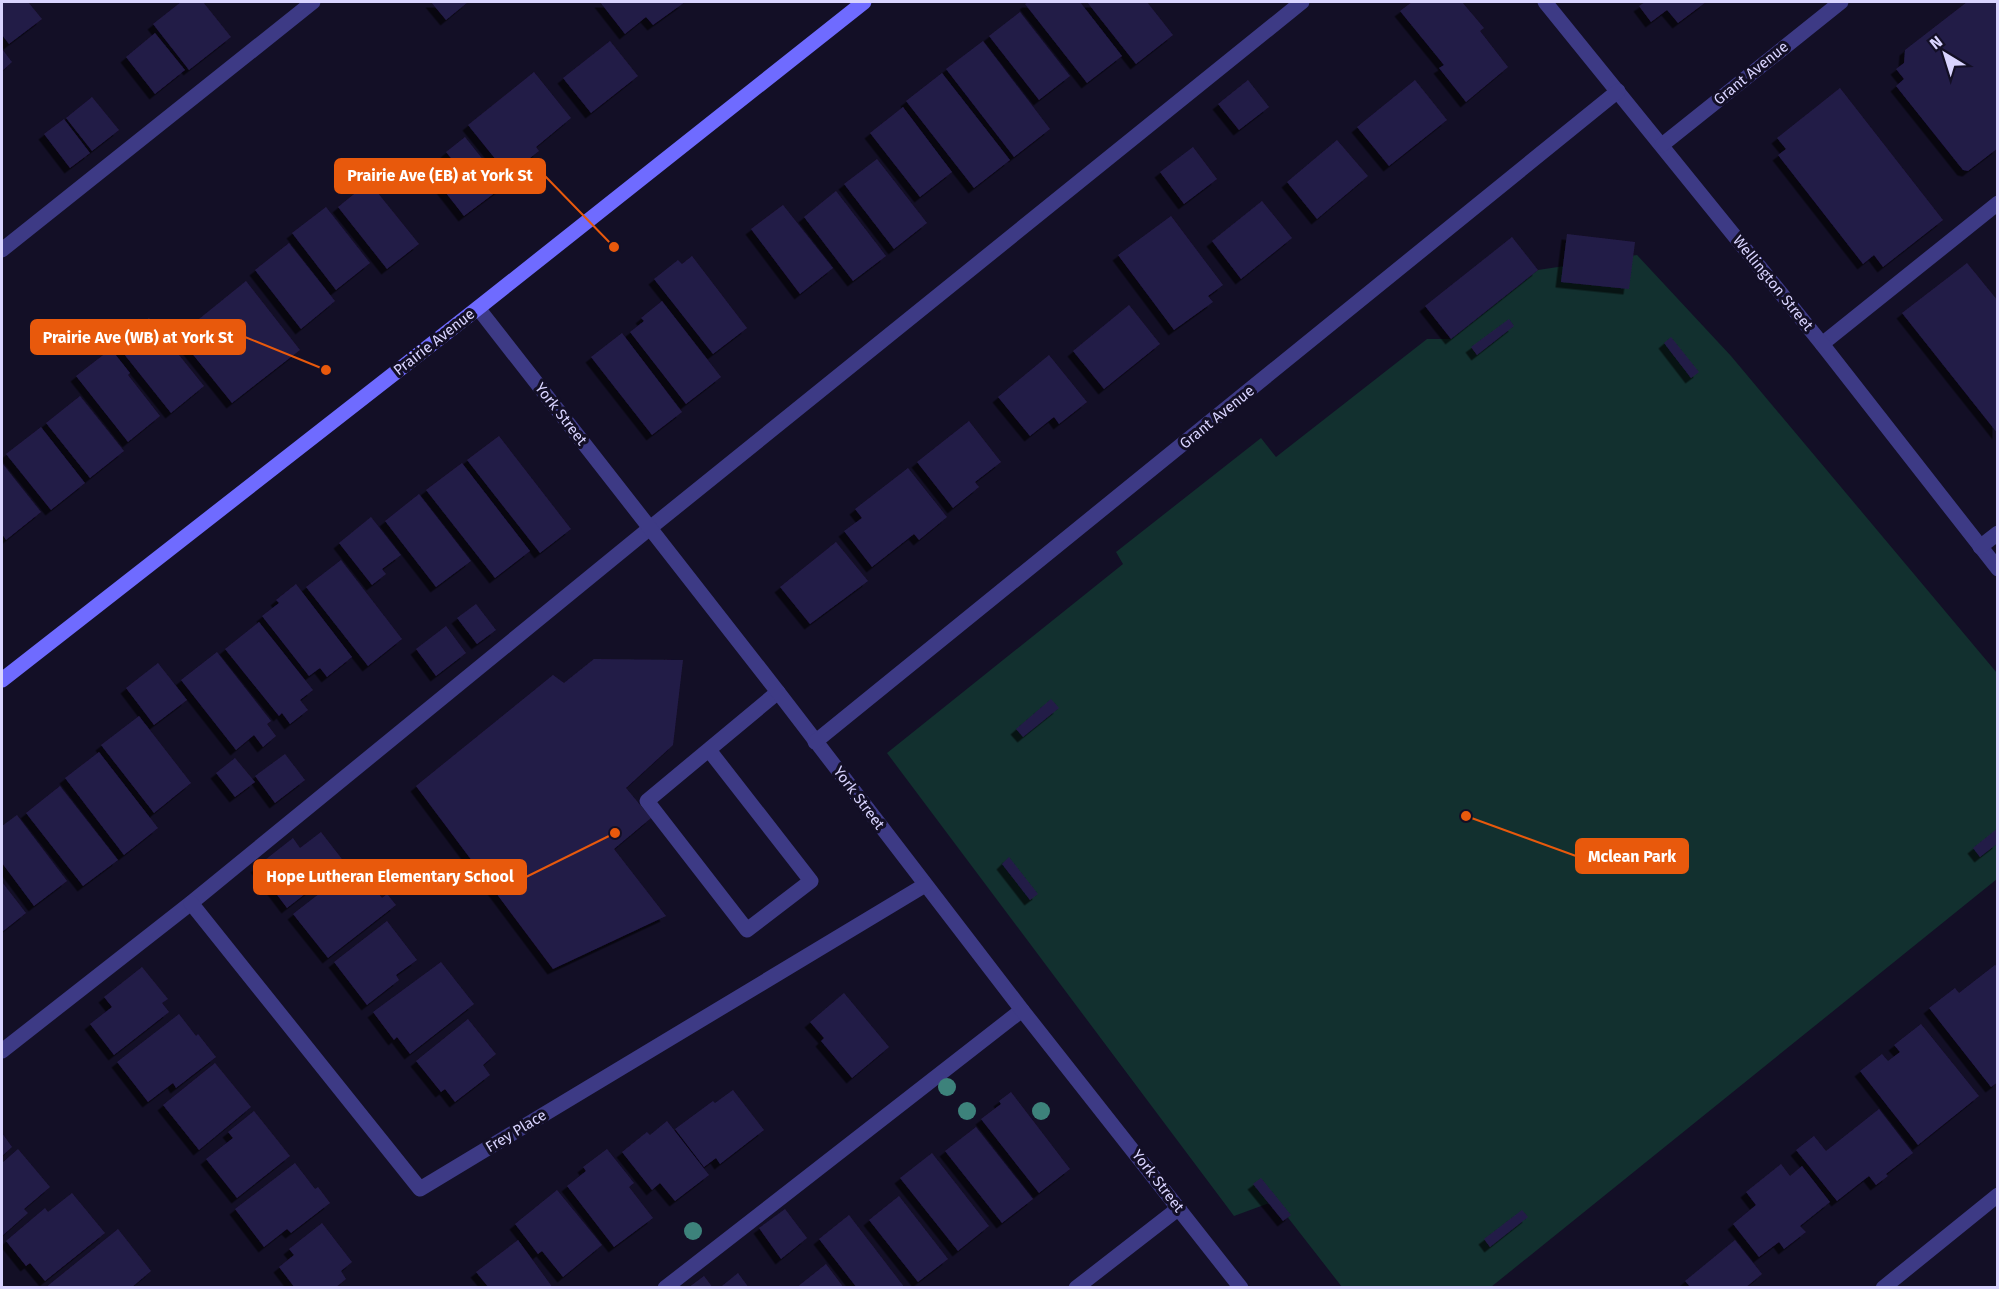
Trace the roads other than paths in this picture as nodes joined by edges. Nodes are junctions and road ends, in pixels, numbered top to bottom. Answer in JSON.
{"nodes":[{"id":1,"x":313,"y":2,"type":"edge"},
{"id":2,"x":864,"y":2,"type":"edge"},
{"id":3,"x":1302,"y":2,"type":"edge"},
{"id":4,"x":1545,"y":2,"type":"edge"},
{"id":5,"x":1841,"y":2,"type":"edge"},
{"id":6,"x":1618,"y":91,"type":"junction"},
{"id":7,"x":1662,"y":145,"type":"junction"},
{"id":8,"x":1998,"y":203,"type":"edge"},
{"id":9,"x":2,"y":250,"type":"edge"},
{"id":10,"x":478,"y":308,"type":"junction"},
{"id":11,"x":1822,"y":344,"type":"junction"},
{"id":12,"x":650,"y":528,"type":"junction"},
{"id":13,"x":1998,"y":533,"type":"edge"},
{"id":14,"x":1980,"y":547,"type":"junction"},
{"id":15,"x":1998,"y":569,"type":"edge"},
{"id":16,"x":2,"y":680,"type":"edge"},
{"id":17,"x":778,"y":692,"type":"junction"},
{"id":18,"x":815,"y":742,"type":"junction"},
{"id":19,"x":709,"y":750,"type":"junction"},
{"id":20,"x":925,"y":885,"type":"junction"},
{"id":21,"x":191,"y":903,"type":"junction"},
{"id":22,"x":1022,"y":1010,"type":"junction"},
{"id":23,"x":2,"y":1051,"type":"edge"},
{"id":24,"x":1998,"y":1195,"type":"edge"},
{"id":25,"x":1179,"y":1208,"type":"junction"},
{"id":26,"x":665,"y":1287,"type":"edge"},
{"id":27,"x":1076,"y":1287,"type":"edge"},
{"id":28,"x":1241,"y":1287,"type":"edge"},
{"id":29,"x":1883,"y":1287,"type":"edge"}],
"edges":[{"from":1,"to":9,"type":"street"},
{"from":2,"to":10,"type":"main road","name":"Prairie Avenue"},
{"from":3,"to":12,"type":"street"},
{"from":4,"to":6,"type":"street","name":"Wellington Street"},
{"from":5,"to":7,"type":"street","name":"Grant Avenue"},
{"from":6,"to":7,"type":"street","name":"Wellington Street"},
{"from":6,"to":18,"type":"street","name":"Grant Avenue"},
{"from":7,"to":11,"type":"street","name":"Wellington Street"},
{"from":8,"to":11,"type":"street"},
{"from":10,"to":12,"type":"street","name":"York Street"},
{"from":10,"to":16,"type":"main road","name":"Prairie Avenue"},
{"from":11,"to":14,"type":"street","name":"Wellington Street"},
{"from":12,"to":17,"type":"street","name":"York Street"},
{"from":12,"to":21,"type":"street"},
{"from":13,"to":14,"type":"street"},
{"from":14,"to":15,"type":"street","name":"Wellington Street"},
{"from":17,"to":18,"type":"street","name":"York Street"},
{"from":17,"to":19,"type":"street"},
{"from":18,"to":20,"type":"street","name":"York Street"},
{"from":19,"to":19,"type":"street"},
{"from":20,"to":21,"type":"street","name":"Frey Place"},
{"from":20,"to":22,"type":"street","name":"York Street"},
{"from":21,"to":23,"type":"street"},
{"from":22,"to":25,"type":"street","name":"York Street"},
{"from":22,"to":26,"type":"street"},
{"from":24,"to":29,"type":"street"},
{"from":25,"to":27,"type":"street"},
{"from":25,"to":28,"type":"street","name":"York Street"}]}
